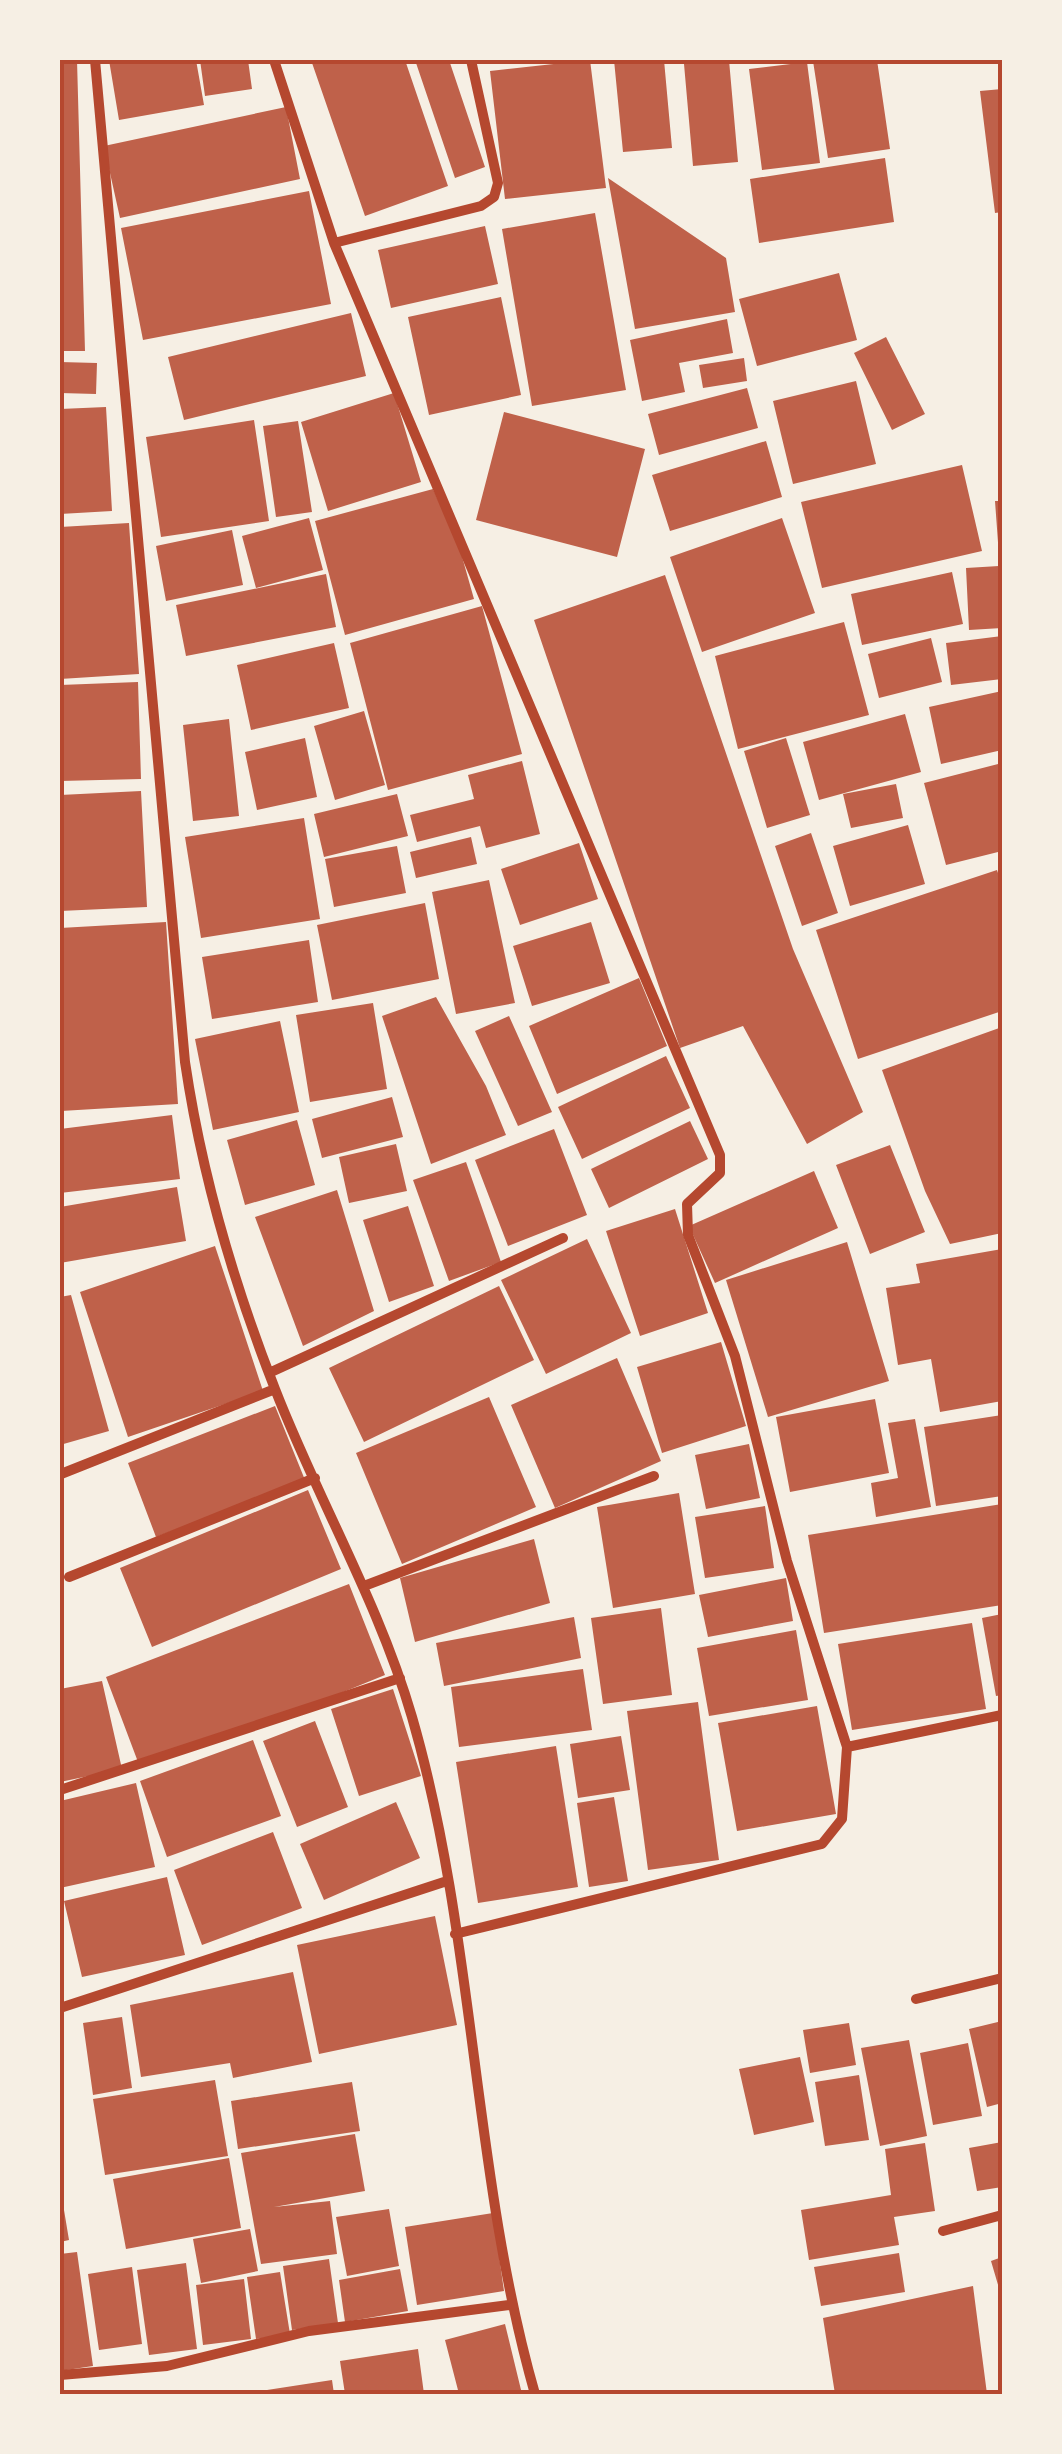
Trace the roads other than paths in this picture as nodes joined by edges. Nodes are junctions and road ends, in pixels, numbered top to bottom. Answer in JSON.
{"nodes":[{"id":1,"x":95,"y":60,"type":"edge"},
{"id":2,"x":274,"y":60,"type":"edge"},
{"id":3,"x":471,"y":60,"type":"edge"},
{"id":4,"x":334,"y":242,"type":"junction"},
{"id":5,"x":563,"y":1238,"type":"dead end"},
{"id":6,"x":269,"y":1373,"type":"junction"},
{"id":7,"x":275,"y":1390,"type":"junction"},
{"id":8,"x":61,"y":1474,"type":"edge"},
{"id":9,"x":654,"y":1476,"type":"dead end"},
{"id":10,"x":315,"y":1478,"type":"junction"},
{"id":11,"x":70,"y":1577,"type":"dead end"},
{"id":12,"x":364,"y":1586,"type":"junction"},
{"id":13,"x":400,"y":1678,"type":"junction"},
{"id":14,"x":1002,"y":1715,"type":"edge"},
{"id":15,"x":847,"y":1747,"type":"junction"},
{"id":16,"x":60,"y":1790,"type":"edge"},
{"id":17,"x":447,"y":1882,"type":"junction"},
{"id":18,"x":455,"y":1934,"type":"junction"},
{"id":19,"x":1002,"y":1978,"type":"edge"},
{"id":20,"x":916,"y":1999,"type":"dead end"},
{"id":21,"x":60,"y":2008,"type":"edge"},
{"id":22,"x":1002,"y":2215,"type":"edge"},
{"id":23,"x":944,"y":2232,"type":"dead end"},
{"id":24,"x":509,"y":2304,"type":"junction"},
{"id":25,"x":60,"y":2376,"type":"edge"},
{"id":26,"x":535,"y":2394,"type":"edge"}],
"edges":[{"from":1,"to":6,"type":"street"},
{"from":2,"to":4,"type":"street"},
{"from":3,"to":4,"type":"street"},
{"from":4,"to":15,"type":"street"},
{"from":5,"to":6,"type":"street"},
{"from":6,"to":7,"type":"street"},
{"from":7,"to":8,"type":"street"},
{"from":7,"to":10,"type":"street"},
{"from":9,"to":12,"type":"street"},
{"from":10,"to":11,"type":"street"},
{"from":10,"to":12,"type":"street"},
{"from":12,"to":13,"type":"street"},
{"from":13,"to":16,"type":"street"},
{"from":13,"to":17,"type":"street"},
{"from":14,"to":15,"type":"street"},
{"from":15,"to":18,"type":"street"},
{"from":17,"to":18,"type":"street"},
{"from":17,"to":21,"type":"street"},
{"from":18,"to":24,"type":"street"},
{"from":19,"to":20,"type":"street"},
{"from":22,"to":23,"type":"street"},
{"from":24,"to":25,"type":"street"},
{"from":24,"to":26,"type":"street"}]}
